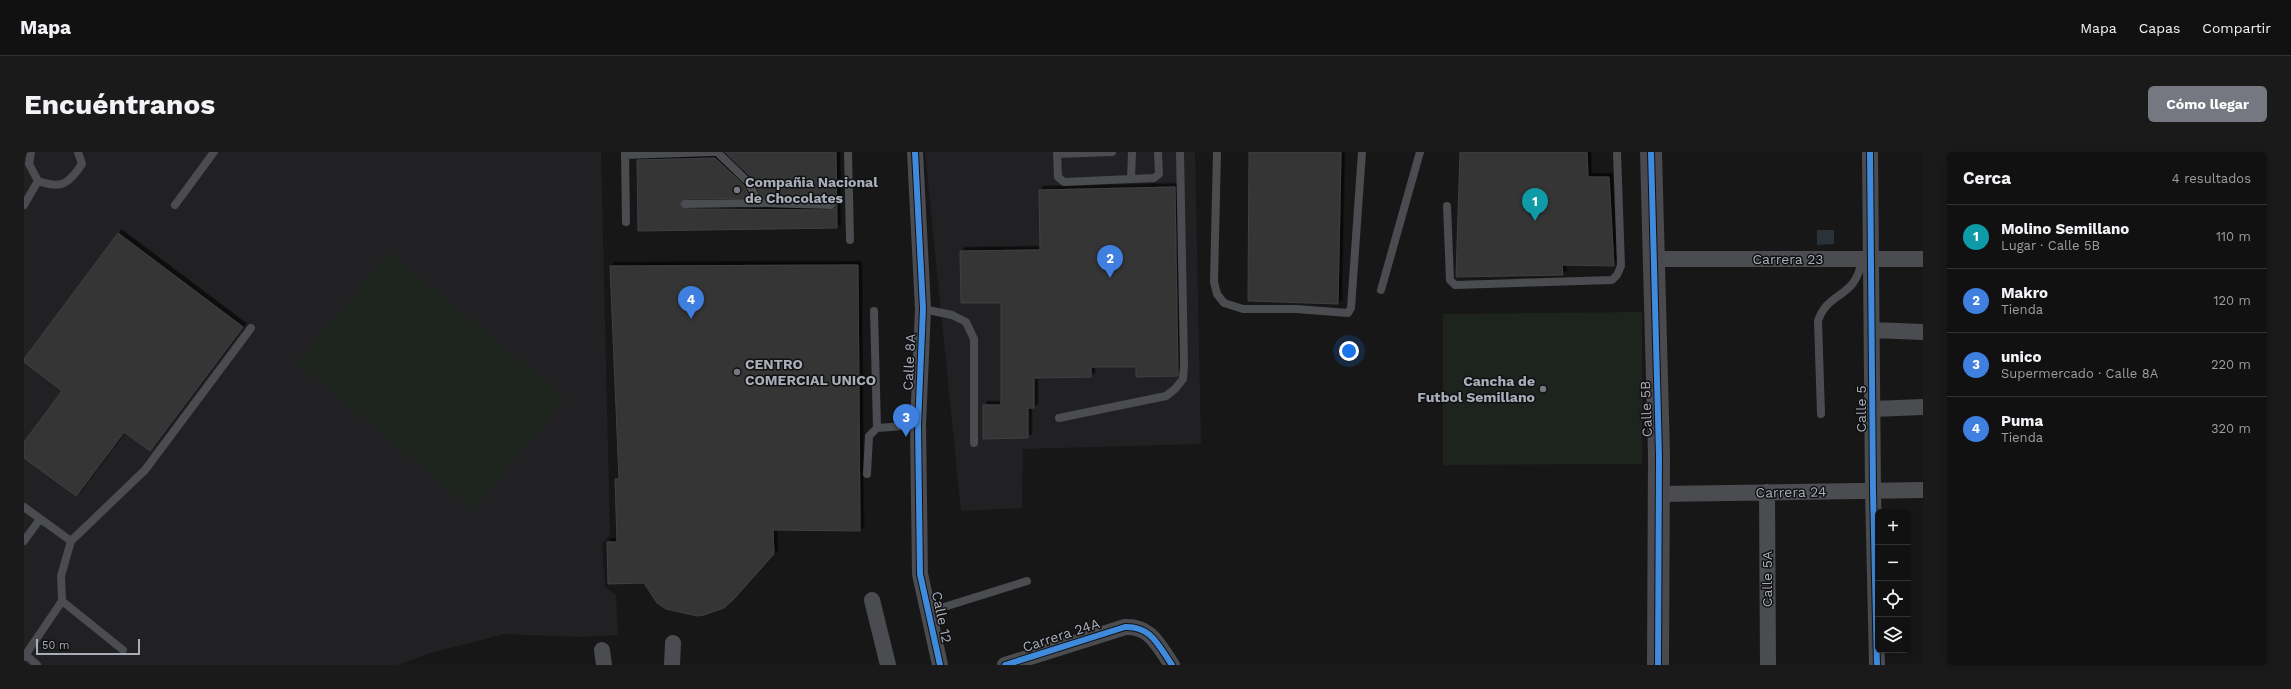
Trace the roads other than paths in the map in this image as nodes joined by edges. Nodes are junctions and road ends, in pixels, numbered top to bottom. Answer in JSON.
{"nodes":[{"id":1,"x":31,"y":152,"type":"edge"},
{"id":2,"x":78,"y":152,"type":"edge"},
{"id":3,"x":214,"y":152,"type":"edge"},
{"id":4,"x":716,"y":152,"type":"edge"},
{"id":5,"x":848,"y":152,"type":"edge"},
{"id":6,"x":915,"y":152,"type":"edge"},
{"id":7,"x":1112,"y":152,"type":"edge"},
{"id":8,"x":1132,"y":152,"type":"edge"},
{"id":9,"x":1158,"y":152,"type":"edge"},
{"id":10,"x":1180,"y":152,"type":"edge"},
{"id":11,"x":1217,"y":152,"type":"edge"},
{"id":12,"x":1362,"y":152,"type":"edge"},
{"id":13,"x":1420,"y":152,"type":"edge"},
{"id":14,"x":1617,"y":152,"type":"edge"},
{"id":15,"x":1651,"y":152,"type":"edge"},
{"id":16,"x":1870,"y":152,"type":"edge"},
{"id":17,"x":625,"y":153,"type":"edge"},
{"id":18,"x":1057,"y":153,"type":"edge"},
{"id":19,"x":1131,"y":179,"type":"junction"},
{"id":20,"x":38,"y":180,"type":"junction"},
{"id":21,"x":759,"y":203,"type":"junction"},
{"id":22,"x":685,"y":204,"type":"dead end"},
{"id":23,"x":24,"y":205,"type":"edge"},
{"id":24,"x":175,"y":205,"type":"dead end"},
{"id":25,"x":831,"y":205,"type":"dead end"},
{"id":26,"x":1447,"y":206,"type":"dead end"},
{"id":27,"x":626,"y":222,"type":"dead end"},
{"id":28,"x":850,"y":240,"type":"dead end"},
{"id":29,"x":1654,"y":259,"type":"junction"},
{"id":30,"x":1867,"y":259,"type":"junction"},
{"id":31,"x":1923,"y":259,"type":"edge"},
{"id":32,"x":1381,"y":290,"type":"dead end"},
{"id":33,"x":923,"y":309,"type":"junction"},
{"id":34,"x":874,"y":311,"type":"dead end"},
{"id":35,"x":251,"y":328,"type":"dead end"},
{"id":36,"x":1872,"y":330,"type":"junction"},
{"id":37,"x":1923,"y":332,"type":"edge"},
{"id":38,"x":1923,"y":407,"type":"edge"},
{"id":39,"x":1873,"y":409,"type":"junction"},
{"id":40,"x":1821,"y":414,"type":"dead end"},
{"id":41,"x":1059,"y":418,"type":"dead end"},
{"id":42,"x":918,"y":425,"type":"junction"},
{"id":43,"x":877,"y":428,"type":"junction"},
{"id":44,"x":974,"y":443,"type":"dead end"},
{"id":45,"x":867,"y":474,"type":"dead end"},
{"id":46,"x":1923,"y":490,"type":"edge"},
{"id":47,"x":1873,"y":491,"type":"junction"},
{"id":48,"x":1767,"y":492,"type":"junction"},
{"id":49,"x":1659,"y":494,"type":"junction"},
{"id":50,"x":24,"y":507,"type":"edge"},
{"id":51,"x":40,"y":519,"type":"junction"},
{"id":52,"x":24,"y":541,"type":"edge"},
{"id":53,"x":70,"y":541,"type":"junction"},
{"id":54,"x":920,"y":574,"type":"joint"},
{"id":55,"x":1027,"y":581,"type":"dead end"},
{"id":56,"x":872,"y":600,"type":"dead end"},
{"id":57,"x":62,"y":601,"type":"junction"},
{"id":58,"x":928,"y":612,"type":"junction"},
{"id":59,"x":673,"y":643,"type":"dead end"},
{"id":60,"x":123,"y":650,"type":"dead end"},
{"id":61,"x":25,"y":656,"type":"edge"},
{"id":62,"x":38,"y":665,"type":"edge"},
{"id":63,"x":672,"y":665,"type":"edge"},
{"id":64,"x":888,"y":665,"type":"edge"},
{"id":65,"x":940,"y":665,"type":"edge"},
{"id":66,"x":1005,"y":665,"type":"edge"},
{"id":67,"x":1172,"y":665,"type":"edge"},
{"id":68,"x":1658,"y":665,"type":"edge"},
{"id":69,"x":1768,"y":665,"type":"edge"},
{"id":70,"x":1877,"y":665,"type":"edge"}],
"edges":[{"from":1,"to":20,"type":"lane"},
{"from":2,"to":20,"type":"lane"},
{"from":3,"to":24,"type":"lane"},
{"from":4,"to":17,"type":"lane"},
{"from":4,"to":21,"type":"lane"},
{"from":5,"to":28,"type":"lane"},
{"from":6,"to":33,"type":"street","name":"Calle 8A"},
{"from":7,"to":18,"type":"lane"},
{"from":8,"to":19,"type":"lane"},
{"from":9,"to":19,"type":"lane"},
{"from":10,"to":41,"type":"lane"},
{"from":11,"to":12,"type":"lane"},
{"from":13,"to":32,"type":"lane"},
{"from":14,"to":26,"type":"lane"},
{"from":15,"to":29,"type":"street","name":"Calle 5B"},
{"from":16,"to":30,"type":"street","name":"Calle 5"},
{"from":17,"to":27,"type":"lane"},
{"from":18,"to":19,"type":"lane"},
{"from":20,"to":23,"type":"lane"},
{"from":21,"to":22,"type":"lane"},
{"from":21,"to":25,"type":"lane"},
{"from":29,"to":30,"type":"street","name":"Carrera 23"},
{"from":29,"to":49,"type":"street","name":"Calle 5B"},
{"from":30,"to":31,"type":"street","name":"Carrera 23"},
{"from":30,"to":36,"type":"street","name":"Calle 5"},
{"from":30,"to":40,"type":"lane"},
{"from":33,"to":42,"type":"street","name":"Calle 8A"},
{"from":33,"to":44,"type":"lane"},
{"from":34,"to":43,"type":"lane"},
{"from":35,"to":53,"type":"lane"},
{"from":36,"to":37,"type":"street"},
{"from":36,"to":39,"type":"street","name":"Calle 5"},
{"from":38,"to":39,"type":"street"},
{"from":39,"to":47,"type":"street","name":"Calle 5"},
{"from":42,"to":43,"type":"lane"},
{"from":42,"to":54,"type":"street","name":"Calle 8A"},
{"from":43,"to":45,"type":"lane"},
{"from":46,"to":47,"type":"street","name":"Carrera 24"},
{"from":47,"to":48,"type":"street","name":"Carrera 24"},
{"from":47,"to":70,"type":"street","name":"Calle 5"},
{"from":48,"to":49,"type":"street","name":"Carrera 24"},
{"from":48,"to":69,"type":"street","name":"Calle 5A"},
{"from":49,"to":68,"type":"street","name":"Calle 5B"},
{"from":50,"to":51,"type":"lane"},
{"from":51,"to":52,"type":"lane"},
{"from":51,"to":53,"type":"lane"},
{"from":53,"to":57,"type":"lane"},
{"from":54,"to":58,"type":"street","name":"Calle 12"},
{"from":55,"to":58,"type":"lane"},
{"from":56,"to":64,"type":"street"},
{"from":57,"to":60,"type":"lane"},
{"from":57,"to":61,"type":"lane"},
{"from":58,"to":65,"type":"street","name":"Calle 12"},
{"from":59,"to":63,"type":"street"},
{"from":61,"to":62,"type":"lane"},
{"from":66,"to":67,"type":"street","name":"Carrera 24A"}]}
